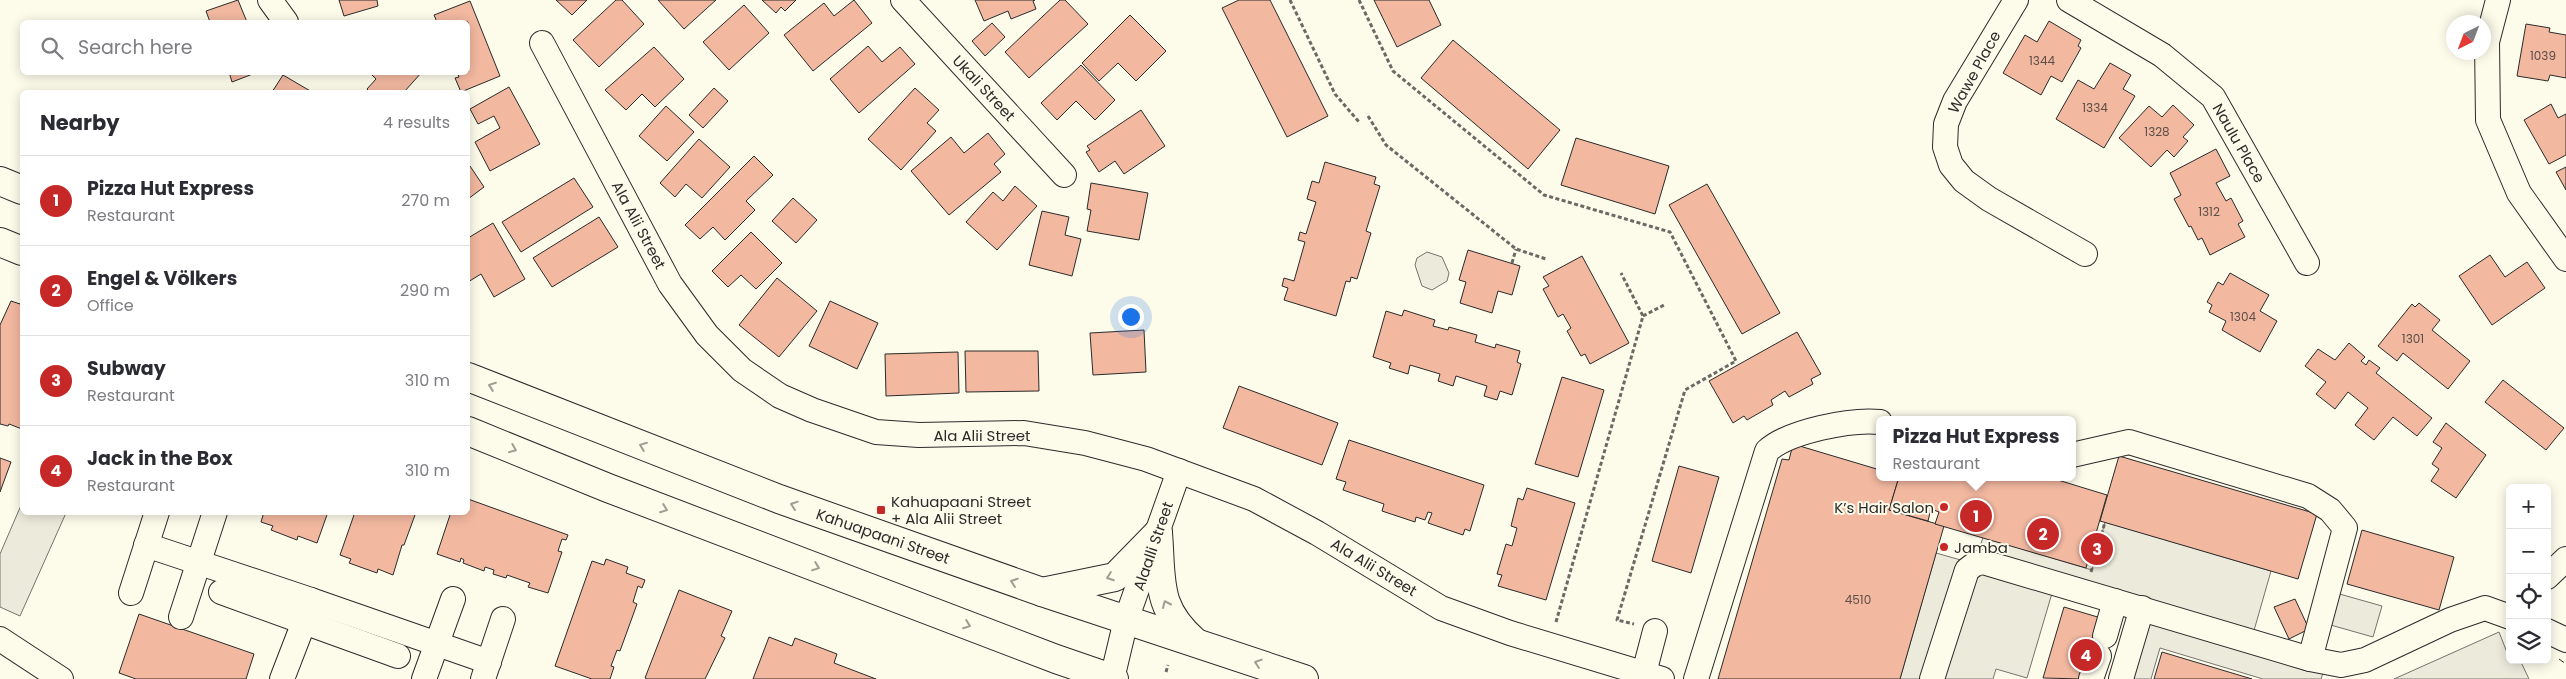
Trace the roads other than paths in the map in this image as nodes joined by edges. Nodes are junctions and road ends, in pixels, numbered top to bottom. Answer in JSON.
{"nodes":[{"id":1,"x":270,"y":0,"type":"edge"},
{"id":2,"x":903,"y":0,"type":"edge"},
{"id":3,"x":2016,"y":0,"type":"edge"},
{"id":4,"x":2069,"y":0,"type":"edge"},
{"id":5,"x":2498,"y":0,"type":"edge"},
{"id":6,"x":285,"y":20,"type":"edge"},
{"id":7,"x":542,"y":44,"type":"dead end"},
{"id":8,"x":1064,"y":175,"type":"dead end"},
{"id":9,"x":0,"y":182,"type":"edge"},
{"id":10,"x":20,"y":189,"type":"edge"},
{"id":11,"x":0,"y":242,"type":"edge"},
{"id":12,"x":20,"y":250,"type":"edge"},
{"id":13,"x":2085,"y":254,"type":"dead end"},
{"id":14,"x":2566,"y":258,"type":"edge"},
{"id":15,"x":2307,"y":262,"type":"dead end"},
{"id":16,"x":470,"y":378,"type":"edge"},
{"id":17,"x":1876,"y":422,"type":"edge"},
{"id":18,"x":470,"y":432,"type":"edge"},
{"id":19,"x":2076,"y":455,"type":"edge"},
{"id":20,"x":1179,"y":471,"type":"junction"},
{"id":21,"x":156,"y":515,"type":"edge"},
{"id":22,"x":214,"y":515,"type":"edge"},
{"id":23,"x":1158,"y":533,"type":"junction"},
{"id":24,"x":146,"y":545,"type":"junction"},
{"id":25,"x":2566,"y":559,"type":"edge"},
{"id":26,"x":199,"y":562,"type":"junction"},
{"id":27,"x":2550,"y":574,"type":"edge"},
{"id":28,"x":221,"y":592,"type":"dead end"},
{"id":29,"x":1042,"y":592,"type":"junction"},
{"id":30,"x":131,"y":593,"type":"dead end"},
{"id":31,"x":453,"y":599,"type":"dead end"},
{"id":32,"x":2115,"y":601,"type":"junction"},
{"id":33,"x":2506,"y":602,"type":"edge"},
{"id":34,"x":2142,"y":608,"type":"junction"},
{"id":35,"x":2485,"y":608,"type":"junction"},
{"id":36,"x":307,"y":611,"type":"junction"},
{"id":37,"x":2506,"y":616,"type":"edge"},
{"id":38,"x":181,"y":617,"type":"dead end"},
{"id":39,"x":503,"y":619,"type":"dead end"},
{"id":40,"x":1126,"y":620,"type":"junction"},
{"id":41,"x":1647,"y":628,"type":"road end"},
{"id":42,"x":0,"y":639,"type":"edge"},
{"id":43,"x":1195,"y":642,"type":"junction"},
{"id":44,"x":437,"y":644,"type":"junction"},
{"id":45,"x":398,"y":656,"type":"dead end"},
{"id":46,"x":2310,"y":659,"type":"junction"},
{"id":47,"x":486,"y":670,"type":"edge"},
{"id":48,"x":1653,"y":676,"type":"edge"},
{"id":49,"x":62,"y":679,"type":"edge"},
{"id":50,"x":282,"y":679,"type":"edge"},
{"id":51,"x":424,"y":679,"type":"edge"},
{"id":52,"x":1113,"y":679,"type":"edge"},
{"id":53,"x":1304,"y":679,"type":"edge"},
{"id":54,"x":1696,"y":679,"type":"edge"},
{"id":55,"x":1932,"y":679,"type":"edge"},
{"id":56,"x":2091,"y":679,"type":"edge"},
{"id":57,"x":2121,"y":679,"type":"edge"}],
"edges":[{"from":1,"to":6,"type":"street"},
{"from":2,"to":8,"type":"street","name":"Ukali Street"},
{"from":3,"to":13,"type":"street","name":"Wawe Place"},
{"from":4,"to":15,"type":"street","name":"Naulu Place"},
{"from":5,"to":14,"type":"street"},
{"from":7,"to":20,"type":"street","name":"Ala Alii Street"},
{"from":9,"to":10,"type":"main road"},
{"from":11,"to":12,"type":"main road"},
{"from":29,"to":16,"type":"main road","name":"Kahuapaani Street","one_way":true},
{"from":17,"to":54,"type":"street"},
{"from":18,"to":52,"type":"main road","one_way":true},
{"from":19,"to":46,"type":"street"},
{"from":20,"to":23,"type":"street","name":"Alaalli Street"},
{"from":20,"to":48,"type":"street","name":"Ala Alii Street"},
{"from":21,"to":24,"type":"street"},
{"from":22,"to":26,"type":"street"},
{"from":23,"to":29,"type":"main road","one_way":true},
{"from":23,"to":40,"type":"street","name":"Alaalli Street"},
{"from":43,"to":23,"type":"main road","one_way":true},
{"from":24,"to":26,"type":"street"},
{"from":24,"to":30,"type":"street"},
{"from":25,"to":27,"type":"street"},
{"from":26,"to":36,"type":"street"},
{"from":26,"to":38,"type":"street"},
{"from":28,"to":36,"type":"street"},
{"from":29,"to":40,"type":"main road","name":"Kahuapaani Street"},
{"from":31,"to":44,"type":"street"},
{"from":32,"to":34,"type":"street"},
{"from":32,"to":55,"type":"street"},
{"from":32,"to":56,"type":"street"},
{"from":33,"to":35,"type":"street"},
{"from":34,"to":46,"type":"street"},
{"from":34,"to":57,"type":"street"},
{"from":35,"to":37,"type":"street"},
{"from":35,"to":46,"type":"street"},
{"from":36,"to":44,"type":"street"},
{"from":36,"to":45,"type":"street"},
{"from":36,"to":50,"type":"street"},
{"from":39,"to":47,"type":"street"},
{"from":40,"to":43,"type":"main road","name":"Kahuapaani Street"},
{"from":40,"to":52,"type":"street","name":"Alaalli Street"},
{"from":41,"to":48,"type":"street"},
{"from":42,"to":49,"type":"street"},
{"from":53,"to":43,"type":"main road","name":"Kahuapaani Street","one_way":true},
{"from":44,"to":47,"type":"street"},
{"from":44,"to":51,"type":"street"}]}
